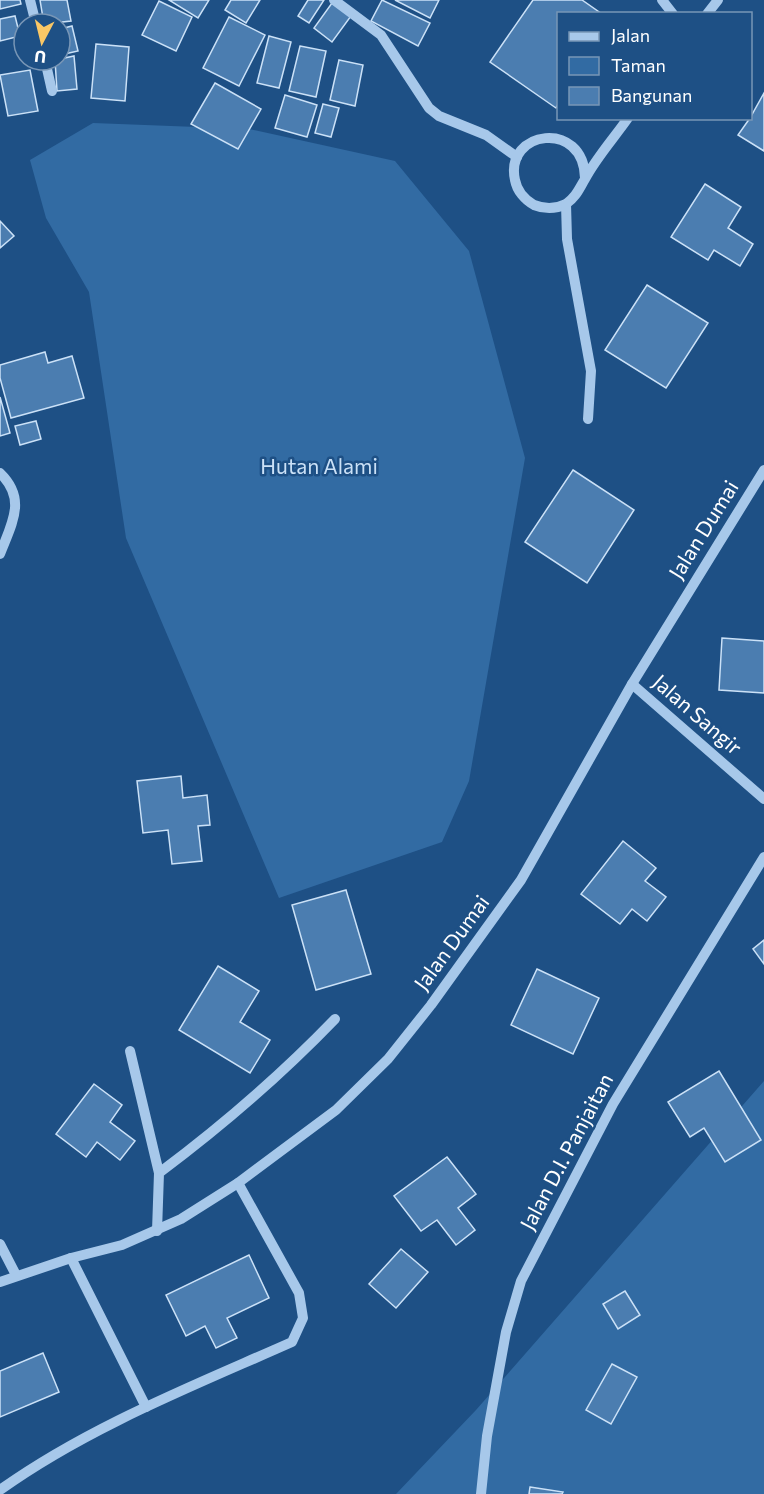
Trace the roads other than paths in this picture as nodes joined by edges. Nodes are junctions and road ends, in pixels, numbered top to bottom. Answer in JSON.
{"nodes":[{"id":1,"x":334,"y":0,"type":"edge"},
{"id":2,"x":662,"y":0,"type":"edge"},
{"id":3,"x":718,"y":0,"type":"edge"},
{"id":4,"x":671,"y":12,"type":"edge"},
{"id":5,"x":709,"y":12,"type":"edge"},
{"id":6,"x":48,"y":72,"type":"edge"},
{"id":7,"x":52,"y":91,"type":"dead end"},
{"id":8,"x":627,"y":120,"type":"edge"},
{"id":9,"x":517,"y":157,"type":"junction"},
{"id":10,"x":585,"y":178,"type":"junction"},
{"id":11,"x":566,"y":204,"type":"junction"},
{"id":12,"x":588,"y":419,"type":"dead end"},
{"id":13,"x":764,"y":470,"type":"edge"},
{"id":14,"x":0,"y":473,"type":"edge"},
{"id":15,"x":0,"y":554,"type":"edge"},
{"id":16,"x":632,"y":684,"type":"junction"},
{"id":17,"x":764,"y":799,"type":"edge"},
{"id":18,"x":764,"y":857,"type":"edge"},
{"id":19,"x":335,"y":1019,"type":"dead end"},
{"id":20,"x":130,"y":1051,"type":"dead end"},
{"id":21,"x":159,"y":1173,"type":"junction"},
{"id":22,"x":238,"y":1183,"type":"junction"},
{"id":23,"x":157,"y":1231,"type":"junction"},
{"id":24,"x":0,"y":1244,"type":"edge"},
{"id":25,"x":71,"y":1258,"type":"junction"},
{"id":26,"x":16,"y":1275,"type":"junction"},
{"id":27,"x":0,"y":1282,"type":"edge"},
{"id":28,"x":146,"y":1407,"type":"junction"},
{"id":29,"x":0,"y":1490,"type":"edge"},
{"id":30,"x":481,"y":1494,"type":"edge"}],
"edges":[{"from":1,"to":9,"type":"street"},
{"from":2,"to":4,"type":"street"},
{"from":3,"to":5,"type":"street"},
{"from":6,"to":7,"type":"street"},
{"from":8,"to":10,"type":"street"},
{"from":9,"to":10,"type":"street"},
{"from":9,"to":11,"type":"street"},
{"from":10,"to":11,"type":"street"},
{"from":11,"to":12,"type":"street"},
{"from":13,"to":16,"type":"street","name":"Jalan Dumai"},
{"from":14,"to":15,"type":"street"},
{"from":16,"to":17,"type":"street","name":"Jalan Sangir"},
{"from":16,"to":22,"type":"street","name":"Jalan Dumai"},
{"from":18,"to":30,"type":"street","name":"Jalan D.I. Panjaitan"},
{"from":19,"to":21,"type":"street"},
{"from":20,"to":21,"type":"street"},
{"from":21,"to":23,"type":"street"},
{"from":22,"to":23,"type":"street","name":"Jalan Dumai"},
{"from":22,"to":28,"type":"street"},
{"from":23,"to":25,"type":"street","name":"Jalan Dumai"},
{"from":24,"to":26,"type":"street"},
{"from":25,"to":26,"type":"street","name":"Jalan Dumai"},
{"from":25,"to":28,"type":"street"},
{"from":26,"to":27,"type":"street","name":"Jalan Dumai"},
{"from":28,"to":29,"type":"street"}]}
